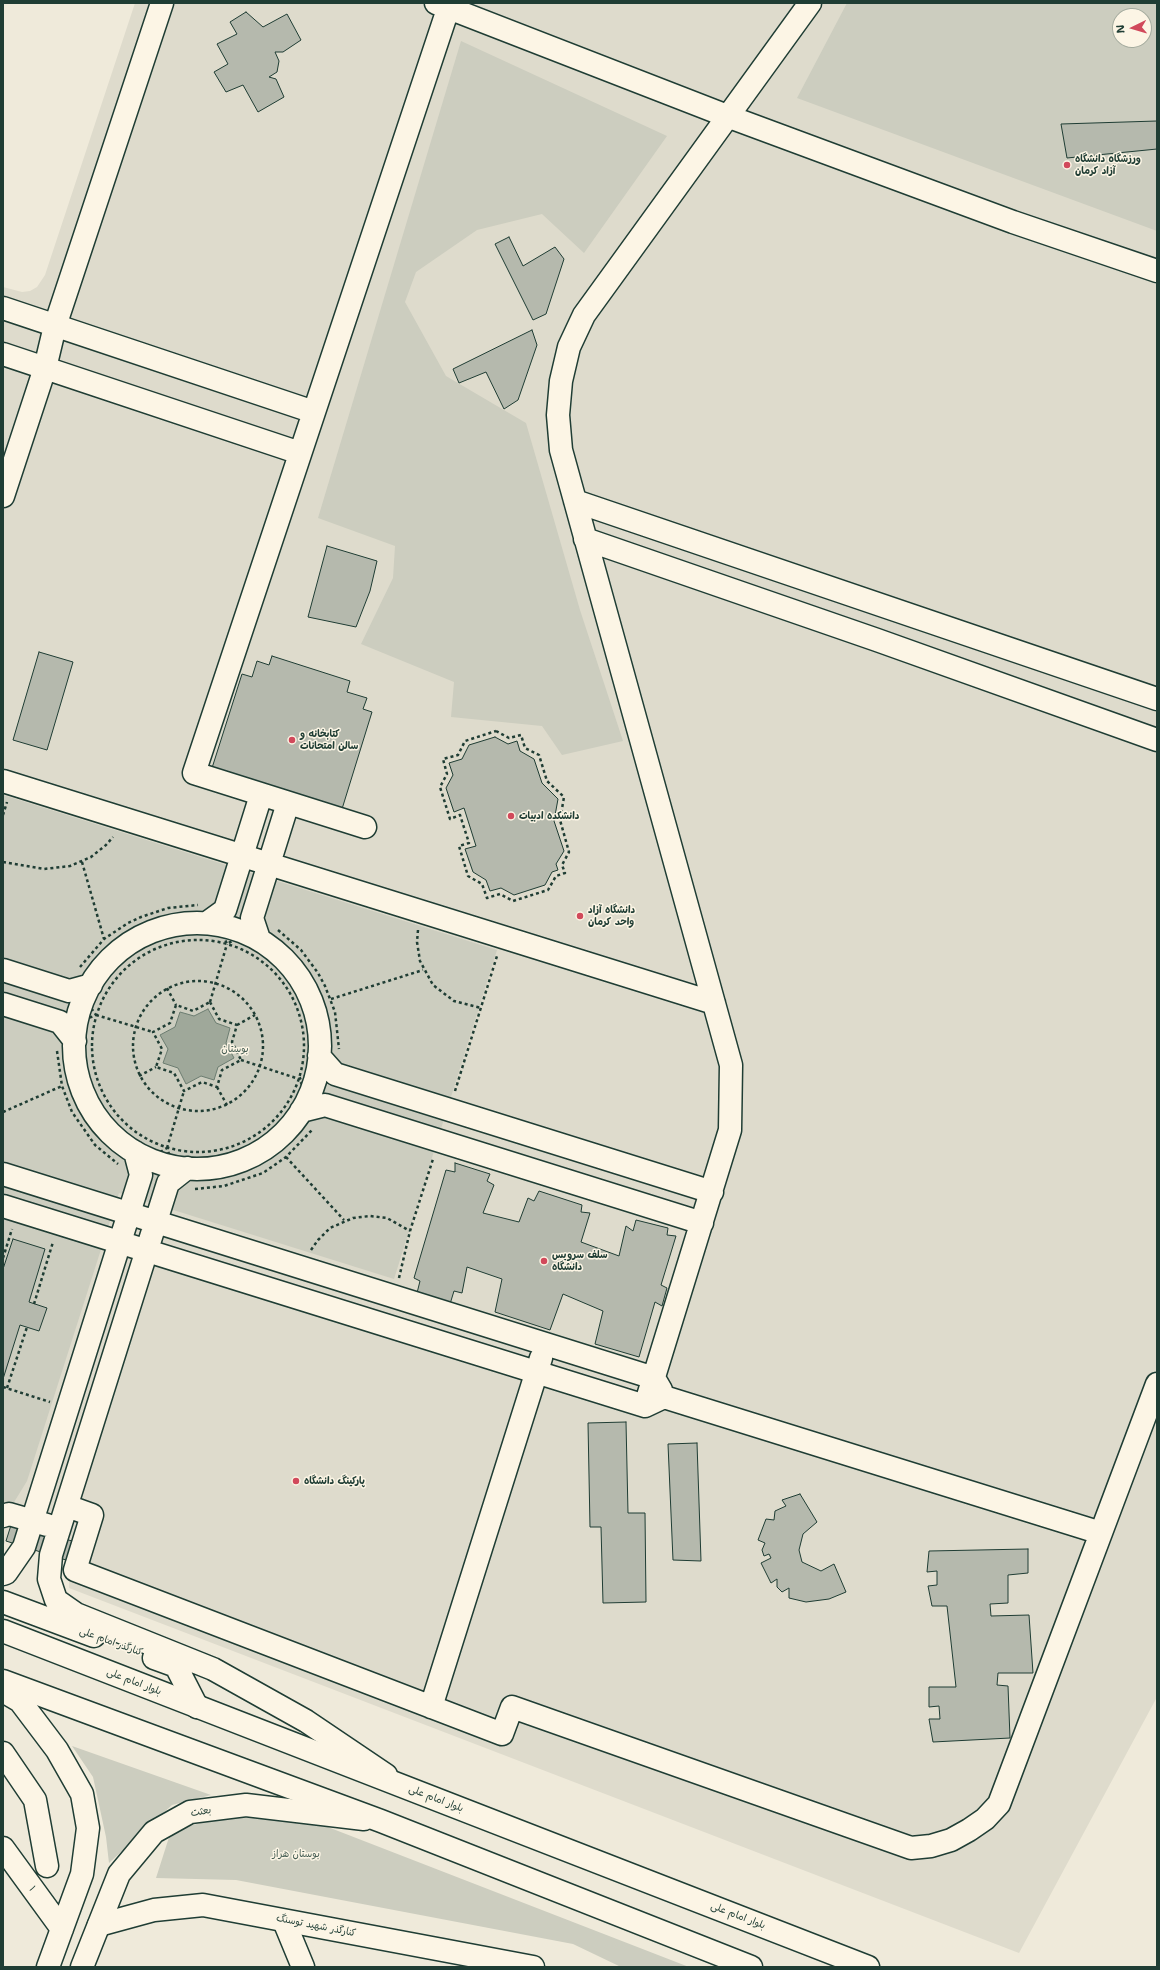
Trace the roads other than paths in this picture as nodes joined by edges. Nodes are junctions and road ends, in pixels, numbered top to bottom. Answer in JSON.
{"nodes":[{"id":1,"x":162,"y":3,"type":"edge"},
{"id":2,"x":810,"y":3,"type":"edge"},
{"id":3,"x":445,"y":5,"type":"edge"},
{"id":4,"x":727,"y":116,"type":"junction"},
{"id":5,"x":1157,"y":271,"type":"edge"},
{"id":6,"x":3,"y":308,"type":"edge"},
{"id":7,"x":55,"y":326,"type":"junction"},
{"id":8,"x":3,"y":354,"type":"edge"},
{"id":9,"x":45,"y":368,"type":"junction"},
{"id":10,"x":314,"y":412,"type":"junction"},
{"id":11,"x":300,"y":453,"type":"junction"},
{"id":12,"x":3,"y":496,"type":"edge"},
{"id":13,"x":575,"y":501,"type":"junction"},
{"id":14,"x":585,"y":539,"type":"junction"},
{"id":15,"x":1157,"y":699,"type":"edge"},
{"id":16,"x":1157,"y":740,"type":"edge"},
{"id":17,"x":6,"y":788,"type":"edge"},
{"id":18,"x":261,"y":794,"type":"junction"},
{"id":19,"x":288,"y":803,"type":"junction"},
{"id":20,"x":365,"y":827,"type":"dead end"},
{"id":21,"x":242,"y":855,"type":"junction"},
{"id":22,"x":269,"y":864,"type":"junction"},
{"id":23,"x":217,"y":927,"type":"junction"},
{"id":24,"x":253,"y":934,"type":"junction"},
{"id":25,"x":3,"y":970,"type":"edge"},
{"id":26,"x":714,"y":1003,"type":"junction"},
{"id":27,"x":3,"y":1004,"type":"edge"},
{"id":28,"x":81,"y":1011,"type":"junction"},
{"id":29,"x":313,"y":1084,"type":"junction"},
{"id":30,"x":140,"y":1158,"type":"junction"},
{"id":31,"x":176,"y":1165,"type":"junction"},
{"id":32,"x":3,"y":1174,"type":"edge"},
{"id":33,"x":712,"y":1192,"type":"junction"},
{"id":34,"x":3,"y":1206,"type":"edge"},
{"id":35,"x":129,"y":1214,"type":"junction"},
{"id":36,"x":156,"y":1222,"type":"junction"},
{"id":37,"x":702,"y":1223,"type":"junction"},
{"id":38,"x":120,"y":1242,"type":"junction"},
{"id":39,"x":147,"y":1250,"type":"junction"},
{"id":40,"x":546,"y":1344,"type":"junction"},
{"id":41,"x":537,"y":1372,"type":"junction"},
{"id":42,"x":1157,"y":1384,"type":"edge"},
{"id":43,"x":655,"y":1394,"type":"junction"},
{"id":44,"x":67,"y":1506,"type":"junction"},
{"id":45,"x":5,"y":1514,"type":"edge"},
{"id":46,"x":32,"y":1520,"type":"junction"},
{"id":47,"x":60,"y":1529,"type":"junction"},
{"id":48,"x":1101,"y":1533,"type":"junction"},
{"id":49,"x":3,"y":1574,"type":"edge"},
{"id":50,"x":3,"y":1602,"type":"edge"},
{"id":51,"x":3,"y":1631,"type":"edge"},
{"id":52,"x":3,"y":1681,"type":"edge"},
{"id":53,"x":3,"y":1691,"type":"edge"},
{"id":54,"x":197,"y":1707,"type":"junction"},
{"id":55,"x":431,"y":1707,"type":"junction"},
{"id":56,"x":3,"y":1753,"type":"edge"},
{"id":57,"x":401,"y":1786,"type":"junction"},
{"id":58,"x":381,"y":1821,"type":"junction"},
{"id":59,"x":3,"y":1848,"type":"edge"},
{"id":60,"x":47,"y":1866,"type":"dead end"},
{"id":61,"x":284,"y":1921,"type":"junction"},
{"id":62,"x":99,"y":1925,"type":"junction"},
{"id":63,"x":62,"y":1929,"type":"junction"},
{"id":64,"x":48,"y":1967,"type":"edge"},
{"id":65,"x":82,"y":1967,"type":"edge"},
{"id":66,"x":303,"y":1967,"type":"edge"},
{"id":67,"x":531,"y":1967,"type":"edge"},
{"id":68,"x":751,"y":1967,"type":"edge"},
{"id":69,"x":868,"y":1967,"type":"edge"}],
"edges":[{"from":1,"to":7,"type":"main road"},
{"from":2,"to":4,"type":"main road"},
{"from":3,"to":4,"type":"main road"},
{"from":3,"to":10,"type":"main road"},
{"from":4,"to":5,"type":"main road"},
{"from":4,"to":13,"type":"main road"},
{"from":6,"to":7,"type":"main road"},
{"from":7,"to":9,"type":"main road"},
{"from":7,"to":10,"type":"main road"},
{"from":8,"to":9,"type":"main road"},
{"from":9,"to":11,"type":"main road"},
{"from":9,"to":12,"type":"main road"},
{"from":10,"to":11,"type":"main road"},
{"from":11,"to":18,"type":"main road"},
{"from":13,"to":14,"type":"main road"},
{"from":13,"to":15,"type":"main road"},
{"from":14,"to":16,"type":"main road"},
{"from":14,"to":26,"type":"main road"},
{"from":17,"to":21,"type":"main road"},
{"from":18,"to":19,"type":"main road"},
{"from":18,"to":21,"type":"main road"},
{"from":19,"to":20,"type":"main road"},
{"from":19,"to":22,"type":"main road"},
{"from":21,"to":22,"type":"main road"},
{"from":21,"to":23,"type":"main road"},
{"from":22,"to":24,"type":"main road"},
{"from":22,"to":26,"type":"main road"},
{"from":23,"to":24,"type":"main road"},
{"from":23,"to":28,"type":"main road"},
{"from":24,"to":29,"type":"main road"},
{"from":25,"to":28,"type":"main road"},
{"from":26,"to":33,"type":"main road"},
{"from":27,"to":28,"type":"main road"},
{"from":28,"to":30,"type":"main road"},
{"from":29,"to":31,"type":"main road"},
{"from":29,"to":33,"type":"main road"},
{"from":29,"to":37,"type":"main road"},
{"from":30,"to":31,"type":"main road"},
{"from":30,"to":35,"type":"main road"},
{"from":31,"to":36,"type":"main road"},
{"from":32,"to":35,"type":"main road"},
{"from":33,"to":37,"type":"main road"},
{"from":34,"to":38,"type":"main road"},
{"from":35,"to":36,"type":"main road"},
{"from":35,"to":38,"type":"main road"},
{"from":36,"to":39,"type":"main road"},
{"from":36,"to":40,"type":"main road"},
{"from":37,"to":43,"type":"main road"},
{"from":38,"to":39,"type":"main road"},
{"from":38,"to":46,"type":"main road"},
{"from":39,"to":41,"type":"main road"},
{"from":39,"to":44,"type":"main road"},
{"from":40,"to":41,"type":"main road"},
{"from":40,"to":43,"type":"main road"},
{"from":41,"to":43,"type":"main road"},
{"from":41,"to":55,"type":"main road"},
{"from":42,"to":48,"type":"main road"},
{"from":43,"to":48,"type":"main road"},
{"from":44,"to":47,"type":"main road"},
{"from":44,"to":55,"type":"main road"},
{"from":45,"to":46,"type":"main road"},
{"from":46,"to":47,"type":"main road"},
{"from":46,"to":49,"type":"main road"},
{"from":47,"to":57,"type":"main road"},
{"from":48,"to":55,"type":"main road"},
{"from":50,"to":54,"type":"main road","name":"کنارگذر امام علی"},
{"from":51,"to":54,"type":"main road","name":"بلوار امام علی"},
{"from":52,"to":58,"type":"main road"},
{"from":53,"to":63,"type":"main road"},
{"from":54,"to":57,"type":"main road","name":"بلوار امام علی"},
{"from":56,"to":60,"type":"main road"},
{"from":57,"to":69,"type":"main road","name":"بلوار امام علی"},
{"from":58,"to":62,"type":"main road","name":"بعثت"},
{"from":58,"to":68,"type":"main road"},
{"from":59,"to":63,"type":"main road","name":"۱"},
{"from":61,"to":62,"type":"main road","name":"کنارگذر شهید توسنگ"},
{"from":61,"to":66,"type":"main road"},
{"from":61,"to":67,"type":"main road","name":"کنارگذر شهید توسنگ"},
{"from":62,"to":65,"type":"main road","name":"بعثت"},
{"from":63,"to":64,"type":"main road"}]}
